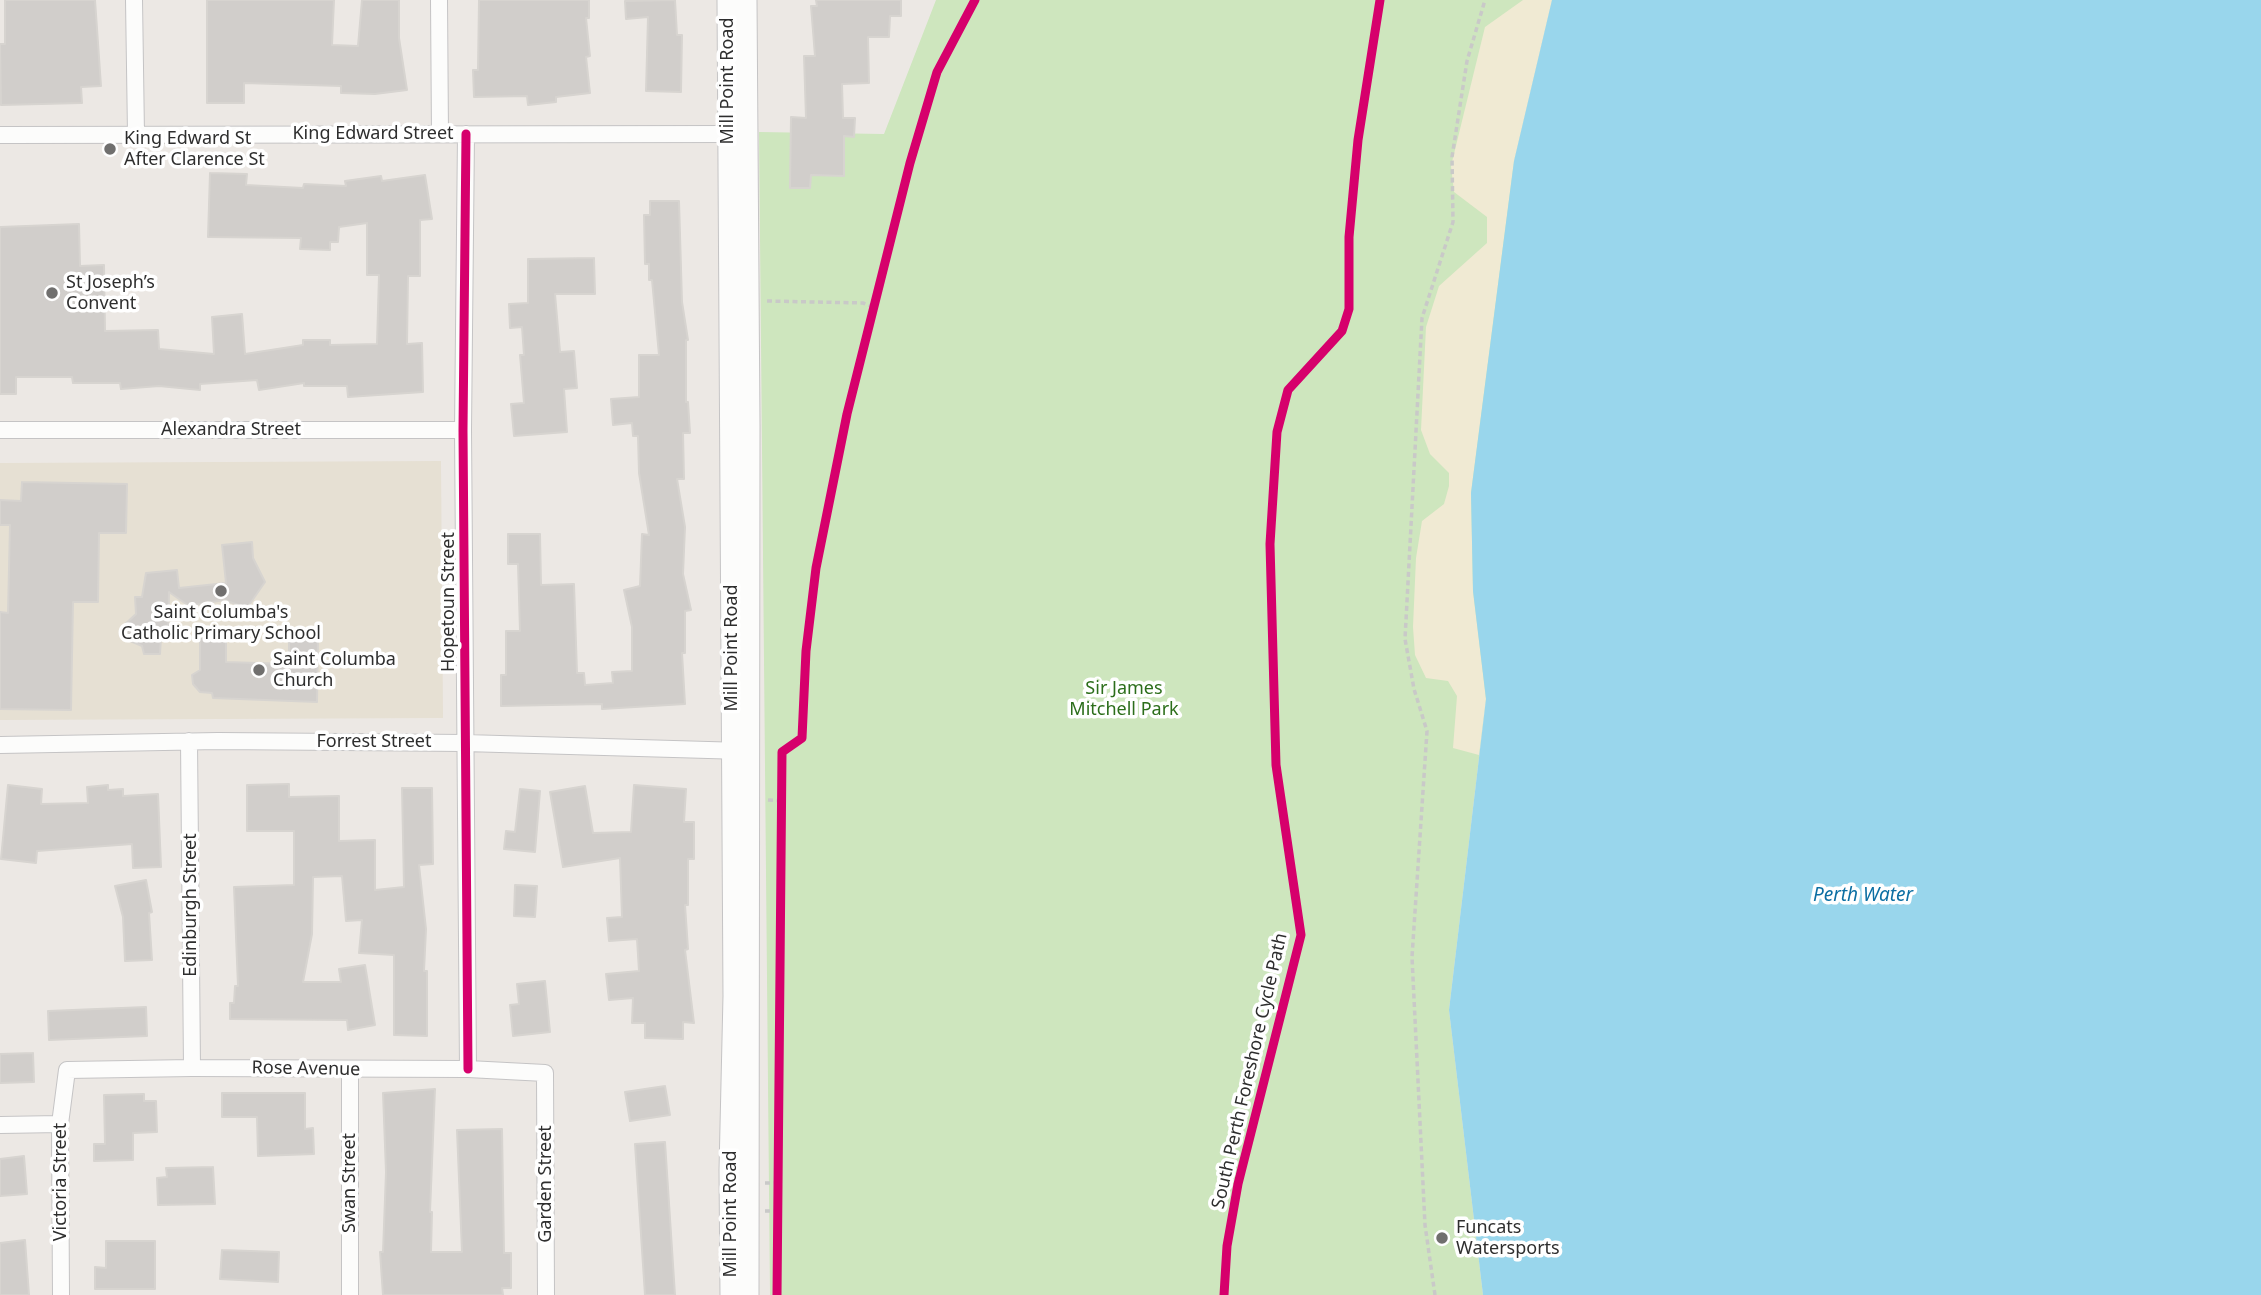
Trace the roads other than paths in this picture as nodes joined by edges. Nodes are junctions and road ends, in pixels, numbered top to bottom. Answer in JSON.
{"nodes":[{"id":1,"x":134,"y":0,"type":"edge"},
{"id":2,"x":439,"y":0,"type":"edge"},
{"id":3,"x":727,"y":0,"type":"edge"},
{"id":4,"x":746,"y":0,"type":"edge"},
{"id":5,"x":136,"y":134,"type":"junction"},
{"id":6,"x":440,"y":134,"type":"junction"},
{"id":7,"x":466,"y":134,"type":"junction"},
{"id":8,"x":737,"y":134,"type":"junction"},
{"id":9,"x":0,"y":135,"type":"edge"},
{"id":10,"x":0,"y":430,"type":"edge"},
{"id":11,"x":463,"y":430,"type":"junction"},
{"id":12,"x":189,"y":741,"type":"junction"},
{"id":13,"x":466,"y":743,"type":"junction"},
{"id":14,"x":0,"y":746,"type":"edge"},
{"id":15,"x":741,"y":751,"type":"junction"},
{"id":16,"x":192,"y":1068,"type":"junction"},
{"id":17,"x":468,"y":1069,"type":"junction"},
{"id":18,"x":67,"y":1070,"type":"joint"},
{"id":19,"x":350,"y":1070,"type":"junction"},
{"id":20,"x":545,"y":1073,"type":"joint"},
{"id":21,"x":60,"y":1124,"type":"junction"},
{"id":22,"x":0,"y":1125,"type":"edge"},
{"id":23,"x":61,"y":1295,"type":"edge"},
{"id":24,"x":350,"y":1295,"type":"edge"},
{"id":25,"x":547,"y":1295,"type":"edge"},
{"id":26,"x":731,"y":1295,"type":"edge"},
{"id":27,"x":748,"y":1295,"type":"edge"}],
"edges":[{"from":1,"to":5,"type":"street"},
{"from":2,"to":6,"type":"street"},
{"from":3,"to":8,"type":"main road","name":"Mill Point Road"},
{"from":4,"to":8,"type":"main road","name":"Mill Point Road"},
{"from":5,"to":6,"type":"street","name":"King Edward Street"},
{"from":5,"to":9,"type":"street","name":"King Edward Street"},
{"from":6,"to":7,"type":"street","name":"King Edward Street"},
{"from":7,"to":8,"type":"street","name":"King Edward Street"},
{"from":7,"to":11,"type":"street","name":"Hopetoun Street"},
{"from":8,"to":15,"type":"main road","name":"Mill Point Road"},
{"from":10,"to":11,"type":"street","name":"Alexandra Street"},
{"from":11,"to":13,"type":"street","name":"Hopetoun Street"},
{"from":12,"to":13,"type":"street","name":"Forrest Street"},
{"from":12,"to":14,"type":"street","name":"Forrest Street"},
{"from":12,"to":16,"type":"street","name":"Edinburgh Street"},
{"from":13,"to":15,"type":"street","name":"Forrest Street"},
{"from":13,"to":17,"type":"street","name":"Hopetoun Street"},
{"from":15,"to":26,"type":"main road","name":"Mill Point Road"},
{"from":15,"to":27,"type":"main road","name":"Mill Point Road"},
{"from":16,"to":18,"type":"street","name":"Rose Avenue"},
{"from":16,"to":19,"type":"street","name":"Rose Avenue"},
{"from":17,"to":19,"type":"street","name":"Rose Avenue"},
{"from":17,"to":20,"type":"street","name":"Rose Avenue"},
{"from":18,"to":21,"type":"street","name":"Victoria Street"},
{"from":19,"to":24,"type":"street","name":"Swan Street"},
{"from":20,"to":25,"type":"street","name":"Garden Street"},
{"from":21,"to":22,"type":"street"},
{"from":21,"to":23,"type":"street","name":"Victoria Street"}]}
